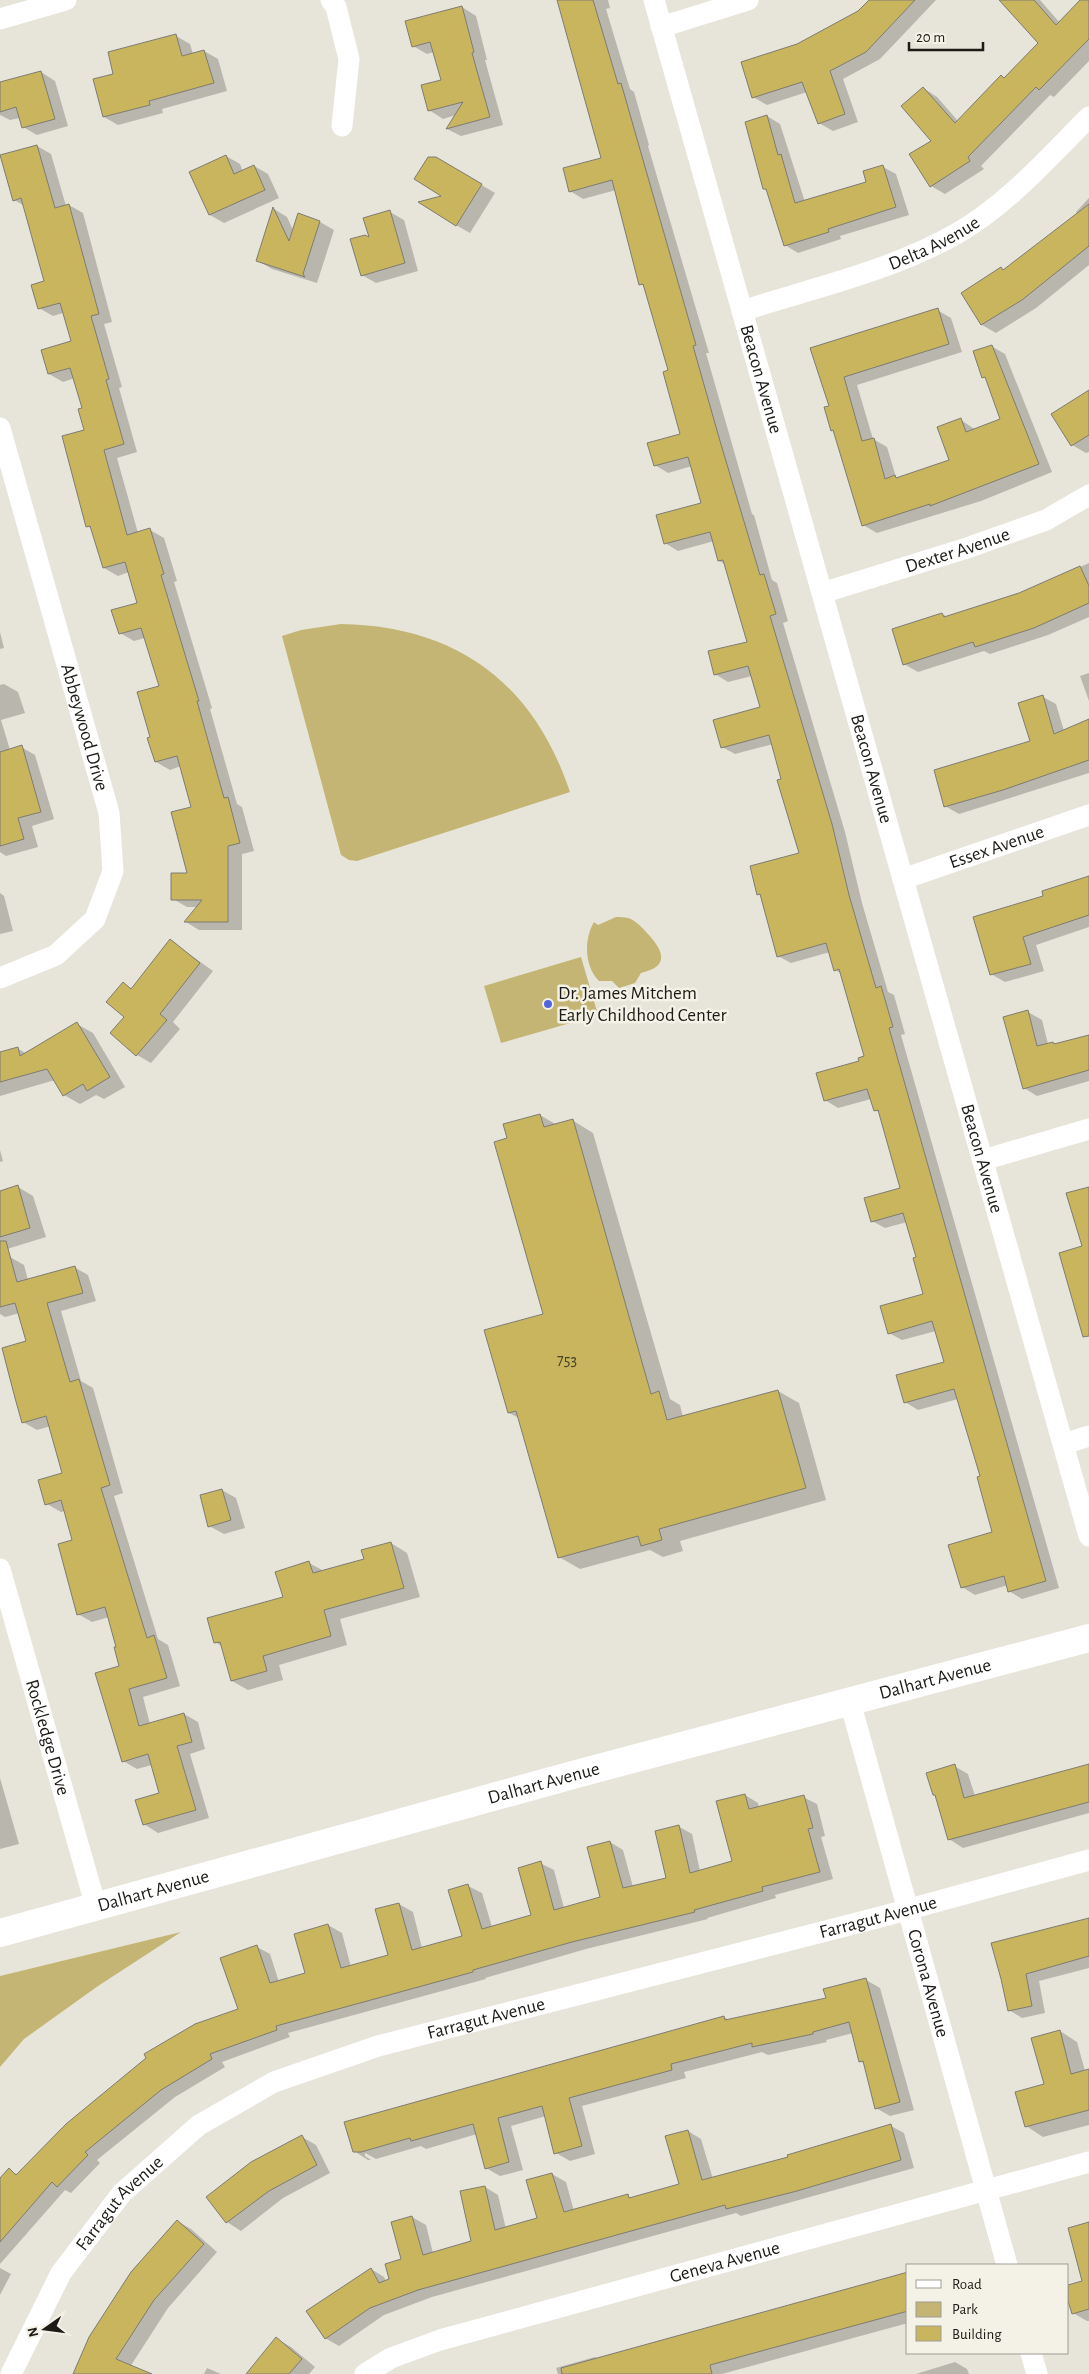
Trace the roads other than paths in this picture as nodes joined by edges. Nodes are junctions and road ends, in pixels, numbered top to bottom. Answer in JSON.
{"nodes":[{"id":1,"x":66,"y":0,"type":"edge"},
{"id":2,"x":331,"y":0,"type":"edge"},
{"id":3,"x":654,"y":0,"type":"edge"},
{"id":4,"x":748,"y":0,"type":"edge"},
{"id":5,"x":0,"y":19,"type":"edge"},
{"id":6,"x":661,"y":27,"type":"junction"},
{"id":7,"x":1089,"y":117,"type":"edge"},
{"id":8,"x":342,"y":126,"type":"dead end"},
{"id":9,"x":742,"y":310,"type":"junction"},
{"id":10,"x":0,"y":428,"type":"edge"},
{"id":11,"x":1089,"y":495,"type":"edge"},
{"id":12,"x":822,"y":593,"type":"junction"},
{"id":13,"x":1089,"y":815,"type":"edge"},
{"id":14,"x":903,"y":879,"type":"junction"},
{"id":15,"x":0,"y":978,"type":"edge"},
{"id":16,"x":1089,"y":1129,"type":"edge"},
{"id":17,"x":983,"y":1160,"type":"junction"},
{"id":18,"x":1089,"y":1436,"type":"edge"},
{"id":19,"x":1064,"y":1444,"type":"junction"},
{"id":20,"x":1089,"y":1536,"type":"edge"},
{"id":21,"x":0,"y":1569,"type":"edge"},
{"id":22,"x":1089,"y":1638,"type":"edge"},
{"id":23,"x":850,"y":1702,"type":"junction"},
{"id":24,"x":1089,"y":1860,"type":"edge"},
{"id":25,"x":96,"y":1907,"type":"junction"},
{"id":26,"x":909,"y":1909,"type":"junction"},
{"id":27,"x":0,"y":1933,"type":"edge"},
{"id":28,"x":1089,"y":2162,"type":"edge"},
{"id":29,"x":986,"y":2191,"type":"junction"},
{"id":30,"x":1007,"y":2264,"type":"edge"},
{"id":31,"x":1031,"y":2354,"type":"edge"},
{"id":32,"x":11,"y":2374,"type":"edge"},
{"id":33,"x":365,"y":2374,"type":"edge"},
{"id":34,"x":1037,"y":2374,"type":"edge"}],
"edges":[{"from":1,"to":5,"type":"street"},
{"from":2,"to":8,"type":"street"},
{"from":3,"to":6,"type":"street","name":"Beacon Avenue"},
{"from":4,"to":6,"type":"street"},
{"from":6,"to":9,"type":"street","name":"Beacon Avenue"},
{"from":7,"to":9,"type":"street","name":"Delta Avenue"},
{"from":9,"to":12,"type":"street","name":"Beacon Avenue"},
{"from":10,"to":15,"type":"street","name":"Abbeywood Drive"},
{"from":11,"to":12,"type":"street","name":"Dexter Avenue"},
{"from":12,"to":14,"type":"street","name":"Beacon Avenue"},
{"from":13,"to":14,"type":"street","name":"Essex Avenue"},
{"from":14,"to":17,"type":"street","name":"Beacon Avenue"},
{"from":16,"to":17,"type":"street"},
{"from":17,"to":19,"type":"street","name":"Beacon Avenue"},
{"from":18,"to":19,"type":"street"},
{"from":19,"to":20,"type":"street","name":"Beacon Avenue"},
{"from":21,"to":25,"type":"street","name":"Rockledge Drive"},
{"from":22,"to":23,"type":"main road","name":"Dalhart Avenue"},
{"from":23,"to":25,"type":"main road","name":"Dalhart Avenue"},
{"from":23,"to":26,"type":"street","name":"Corona Avenue"},
{"from":24,"to":26,"type":"street","name":"Farragut Avenue"},
{"from":25,"to":27,"type":"main road","name":"Dalhart Avenue"},
{"from":26,"to":29,"type":"street","name":"Corona Avenue"},
{"from":26,"to":32,"type":"street","name":"Farragut Avenue"},
{"from":28,"to":29,"type":"street","name":"Geneva Avenue"},
{"from":29,"to":30,"type":"street","name":"Corona Avenue"},
{"from":29,"to":33,"type":"street","name":"Geneva Avenue"},
{"from":31,"to":34,"type":"street"}]}
